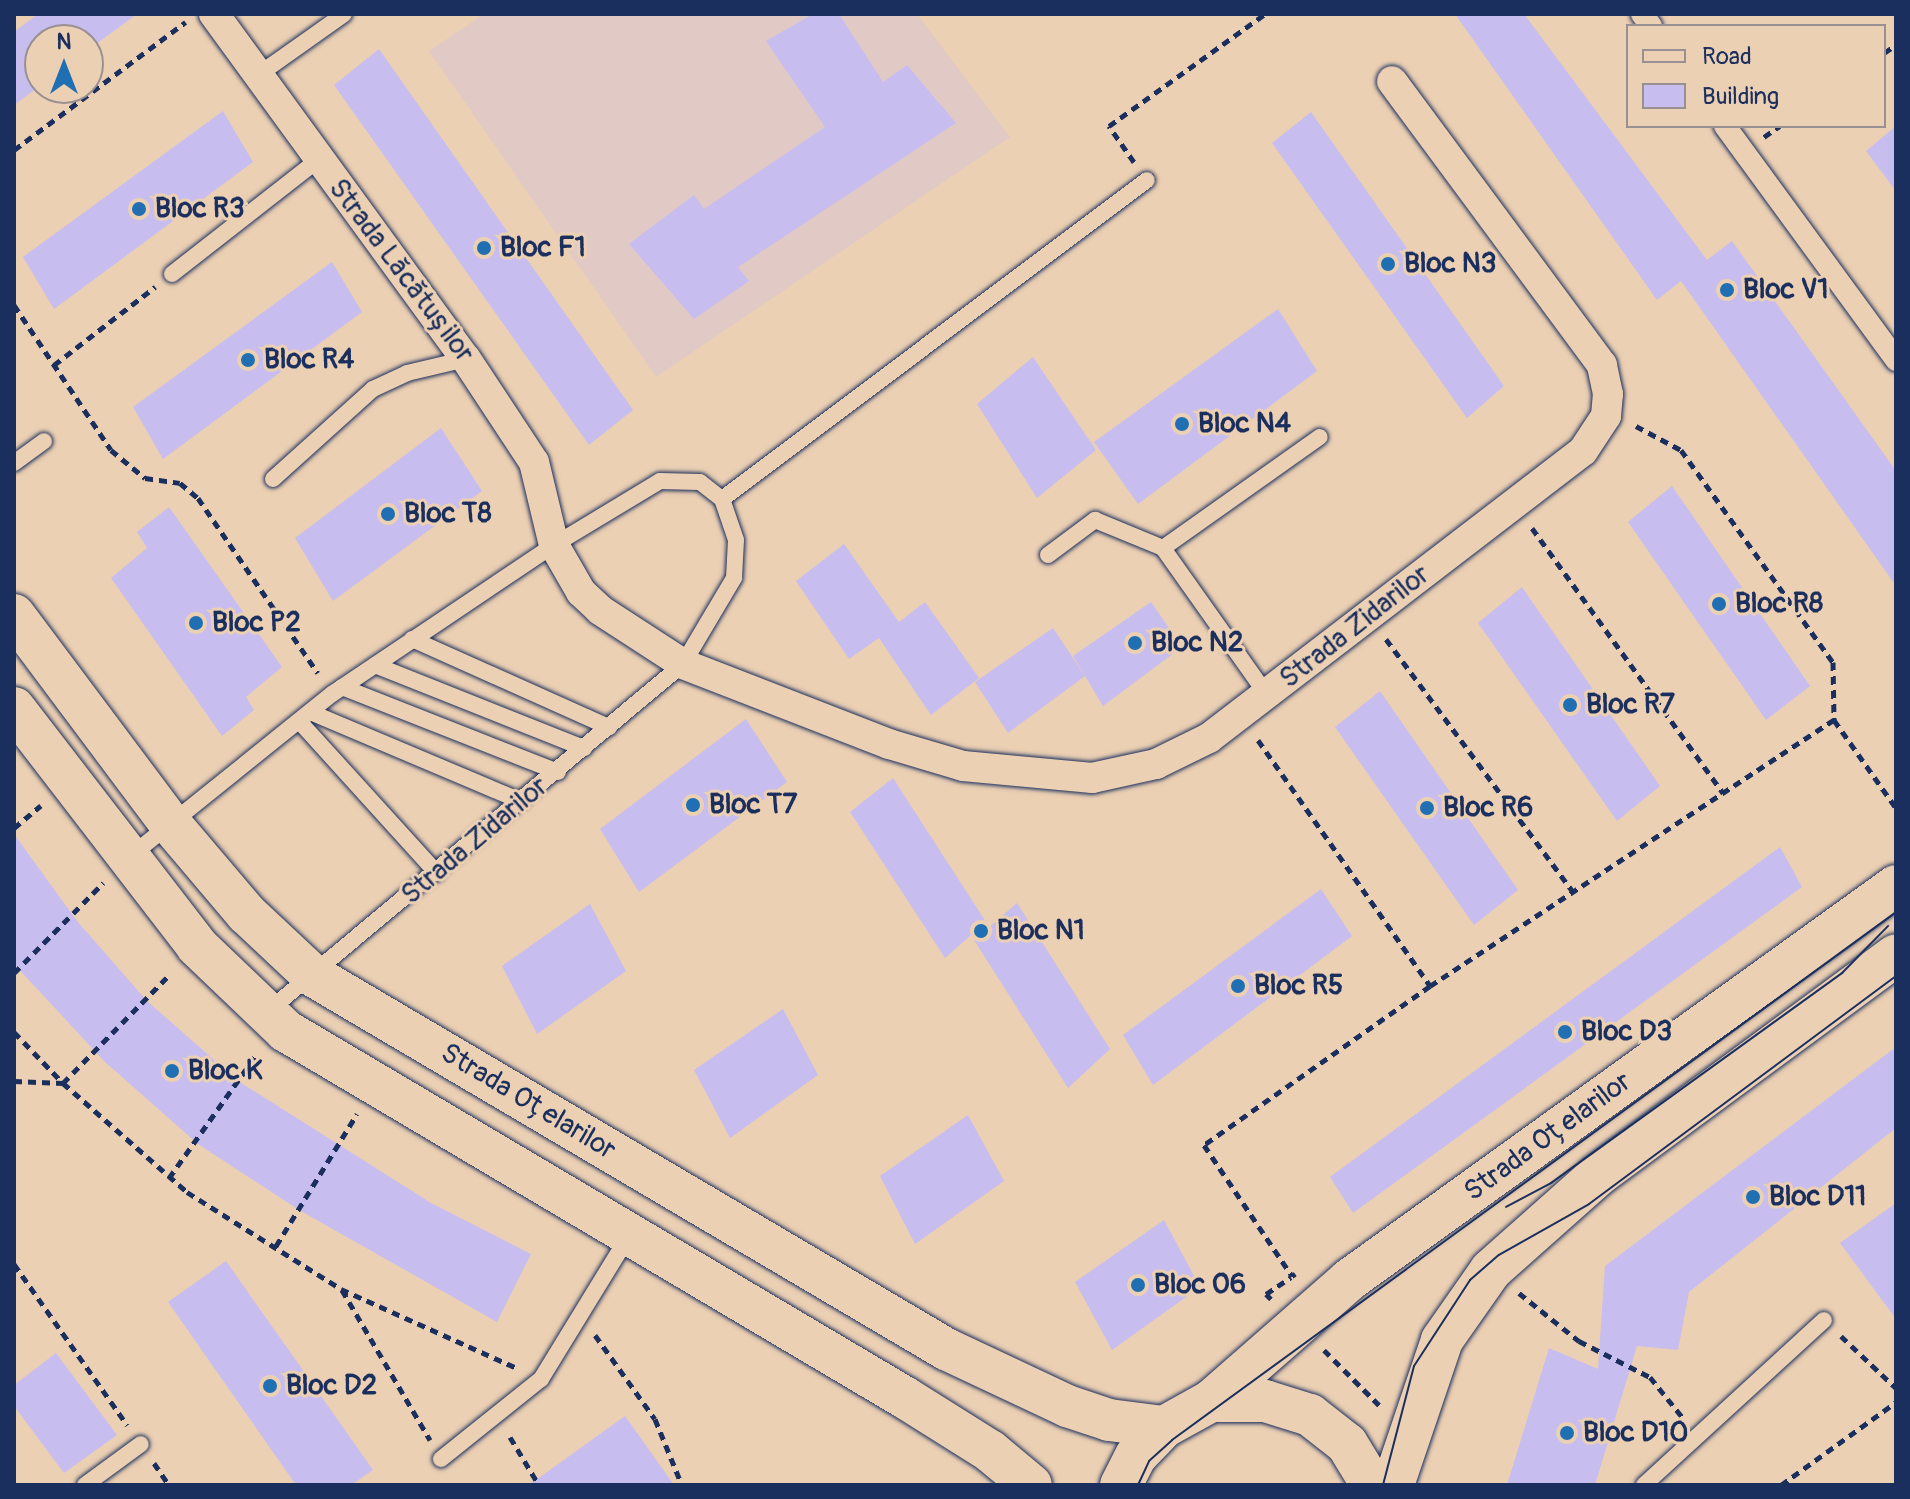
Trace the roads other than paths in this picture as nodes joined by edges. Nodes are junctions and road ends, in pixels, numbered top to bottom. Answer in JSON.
{"nodes":[{"id":1,"x":214,"y":14,"type":"edge"},
{"id":2,"x":344,"y":14,"type":"edge"},
{"id":3,"x":258,"y":75,"type":"junction"},
{"id":4,"x":1392,"y":81,"type":"dead end"},
{"id":5,"x":1726,"y":128,"type":"edge"},
{"id":6,"x":318,"y":160,"type":"junction"},
{"id":7,"x":1147,"y":180,"type":"road end"},
{"id":8,"x":172,"y":274,"type":"road end"},
{"id":9,"x":466,"y":359,"type":"junction"},
{"id":10,"x":1896,"y":360,"type":"edge"},
{"id":11,"x":1320,"y":437,"type":"dead end"},
{"id":12,"x":44,"y":441,"type":"dead end"},
{"id":13,"x":14,"y":463,"type":"edge"},
{"id":14,"x":273,"y":479,"type":"dead end"},
{"id":15,"x":722,"y":499,"type":"junction"},
{"id":16,"x":554,"y":545,"type":"junction"},
{"id":17,"x":1163,"y":548,"type":"junction"},
{"id":18,"x":1048,"y":555,"type":"dead end"},
{"id":19,"x":14,"y":615,"type":"edge"},
{"id":20,"x":412,"y":639,"type":"junction"},
{"id":21,"x":683,"y":664,"type":"junction"},
{"id":22,"x":375,"y":665,"type":"junction"},
{"id":23,"x":337,"y":690,"type":"junction"},
{"id":24,"x":1267,"y":695,"type":"junction"},
{"id":25,"x":14,"y":708,"type":"edge"},
{"id":26,"x":305,"y":716,"type":"junction"},
{"id":27,"x":609,"y":727,"type":"junction"},
{"id":28,"x":584,"y":748,"type":"junction"},
{"id":29,"x":558,"y":772,"type":"junction"},
{"id":30,"x":521,"y":801,"type":"junction"},
{"id":31,"x":168,"y":821,"type":"junction"},
{"id":32,"x":127,"y":859,"type":"junction"},
{"id":33,"x":437,"y":873,"type":"junction"},
{"id":34,"x":1896,"y":886,"type":"edge"},
{"id":35,"x":1896,"y":955,"type":"edge"},
{"id":36,"x":312,"y":975,"type":"junction"},
{"id":37,"x":275,"y":1023,"type":"junction"},
{"id":38,"x":631,"y":1233,"type":"junction"},
{"id":39,"x":1824,"y":1320,"type":"road end"},
{"id":40,"x":1211,"y":1401,"type":"junction"},
{"id":41,"x":1164,"y":1427,"type":"junction"},
{"id":42,"x":141,"y":1444,"type":"road end"},
{"id":43,"x":441,"y":1459,"type":"road end"},
{"id":44,"x":85,"y":1485,"type":"edge"},
{"id":45,"x":1031,"y":1485,"type":"edge"},
{"id":46,"x":1121,"y":1485,"type":"edge"},
{"id":47,"x":1372,"y":1485,"type":"edge"},
{"id":48,"x":1393,"y":1485,"type":"edge"},
{"id":49,"x":1644,"y":1485,"type":"edge"}],
"edges":[{"from":1,"to":3,"type":"street","name":"Strada Lăcătușilor"},
{"from":2,"to":3,"type":"lane"},
{"from":3,"to":6,"type":"street","name":"Strada Lăcătușilor"},
{"from":4,"to":24,"type":"street","name":"Strada Zidarilor"},
{"from":5,"to":10,"type":"street"},
{"from":6,"to":8,"type":"lane"},
{"from":6,"to":9,"type":"street","name":"Strada Lăcătușilor"},
{"from":7,"to":15,"type":"lane"},
{"from":9,"to":14,"type":"lane"},
{"from":9,"to":16,"type":"street","name":"Strada Lăcătușilor"},
{"from":11,"to":17,"type":"lane"},
{"from":12,"to":13,"type":"lane"},
{"from":15,"to":16,"type":"lane"},
{"from":15,"to":21,"type":"lane","name":"Strada Zidarilor"},
{"from":16,"to":20,"type":"lane"},
{"from":16,"to":21,"type":"street","name":"Strada Zidarilor"},
{"from":17,"to":18,"type":"lane"},
{"from":17,"to":24,"type":"lane"},
{"from":19,"to":31,"type":"main road","name":"Strada Oțelarilor"},
{"from":20,"to":22,"type":"lane"},
{"from":20,"to":27,"type":"lane"},
{"from":21,"to":24,"type":"street","name":"Strada Zidarilor"},
{"from":21,"to":27,"type":"lane","name":"Strada Zidarilor"},
{"from":22,"to":23,"type":"lane"},
{"from":22,"to":28,"type":"lane"},
{"from":23,"to":26,"type":"lane"},
{"from":23,"to":29,"type":"lane"},
{"from":25,"to":32,"type":"main road"},
{"from":26,"to":30,"type":"lane"},
{"from":26,"to":31,"type":"lane"},
{"from":26,"to":33,"type":"lane"},
{"from":27,"to":28,"type":"lane","name":"Strada Zidarilor"},
{"from":28,"to":29,"type":"lane","name":"Strada Zidarilor"},
{"from":29,"to":30,"type":"lane","name":"Strada Zidarilor"},
{"from":30,"to":33,"type":"lane","name":"Strada Zidarilor"},
{"from":31,"to":32,"type":"lane"},
{"from":31,"to":36,"type":"main road","name":"Strada Oțelarilor"},
{"from":32,"to":37,"type":"main road"},
{"from":33,"to":36,"type":"lane","name":"Strada Zidarilor"},
{"from":34,"to":40,"type":"main road","name":"Strada Oțelarilor"},
{"from":35,"to":48,"type":"main road"},
{"from":36,"to":37,"type":"lane","name":"Strada Zidarilor"},
{"from":36,"to":41,"type":"main road","name":"Strada Oțelarilor"},
{"from":37,"to":38,"type":"main road"},
{"from":38,"to":43,"type":"lane"},
{"from":38,"to":45,"type":"main road"},
{"from":39,"to":49,"type":"lane"},
{"from":40,"to":41,"type":"main road","name":"Strada Oțelarilor"},
{"from":40,"to":47,"type":"main road"},
{"from":41,"to":46,"type":"main road","name":"Strada Oțelarilor"},
{"from":42,"to":44,"type":"lane"}]}
